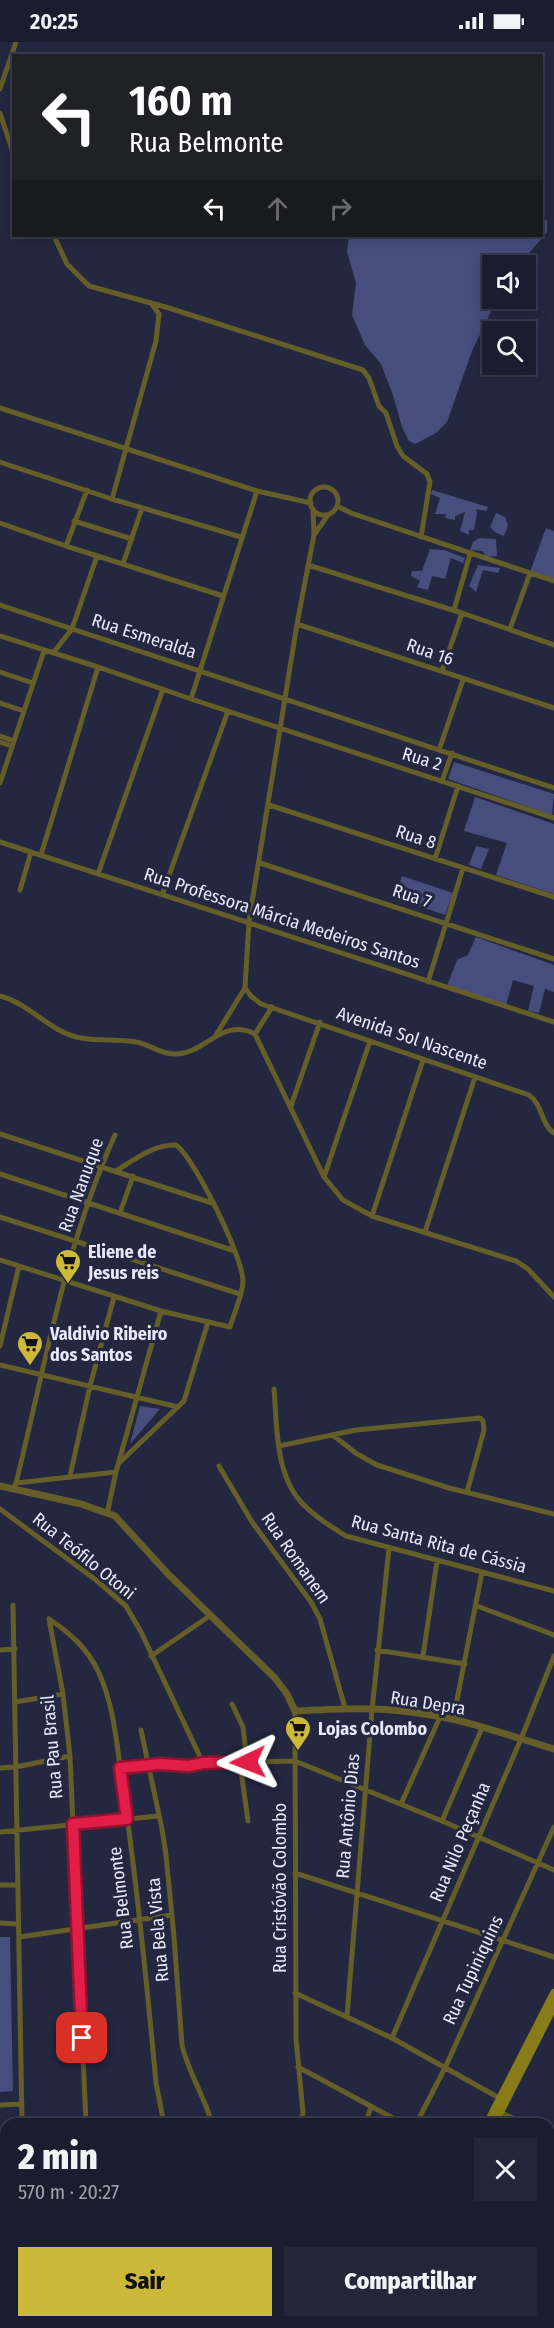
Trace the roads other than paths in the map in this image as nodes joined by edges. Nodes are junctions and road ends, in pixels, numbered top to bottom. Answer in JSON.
{"nodes":[{"id":1,"x":16,"y":42,"type":"edge"},
{"id":2,"x":0,"y":89,"type":"edge"},
{"id":3,"x":0,"y":113,"type":"edge"},
{"id":4,"x":12,"y":150,"type":"edge"},
{"id":5,"x":54,"y":237,"type":"edge"},
{"id":6,"x":150,"y":302,"type":"junction"},
{"id":7,"x":2,"y":409,"type":"edge"},
{"id":8,"x":0,"y":419,"type":"edge"},
{"id":9,"x":128,"y":449,"type":"junction"},
{"id":10,"x":0,"y":462,"type":"edge"},
{"id":11,"x":87,"y":490,"type":"junction"},
{"id":12,"x":256,"y":491,"type":"junction"},
{"id":13,"x":112,"y":499,"type":"junction"},
{"id":14,"x":312,"y":506,"type":"junction"},
{"id":15,"x":337,"y":506,"type":"junction"},
{"id":16,"x":142,"y":508,"type":"junction"},
{"id":17,"x":328,"y":515,"type":"junction"},
{"id":18,"x":74,"y":521,"type":"junction"},
{"id":19,"x":0,"y":522,"type":"edge"},
{"id":20,"x":314,"y":535,"type":"junction"},
{"id":21,"x":241,"y":537,"type":"junction"},
{"id":22,"x":421,"y":537,"type":"junction"},
{"id":23,"x":132,"y":539,"type":"junction"},
{"id":24,"x":66,"y":546,"type":"junction"},
{"id":25,"x":470,"y":554,"type":"junction"},
{"id":26,"x":97,"y":556,"type":"junction"},
{"id":27,"x":123,"y":564,"type":"junction"},
{"id":28,"x":308,"y":565,"type":"junction"},
{"id":29,"x":530,"y":573,"type":"junction"},
{"id":30,"x":554,"y":581,"type":"edge"},
{"id":31,"x":222,"y":596,"type":"junction"},
{"id":32,"x":0,"y":605,"type":"edge"},
{"id":33,"x":454,"y":610,"type":"junction"},
{"id":34,"x":462,"y":613,"type":"junction"},
{"id":35,"x":297,"y":624,"type":"junction"},
{"id":36,"x":72,"y":629,"type":"junction"},
{"id":37,"x":510,"y":629,"type":"junction"},
{"id":38,"x":0,"y":636,"type":"edge"},
{"id":39,"x":554,"y":645,"type":"edge"},
{"id":40,"x":44,"y":651,"type":"junction"},
{"id":41,"x":53,"y":653,"type":"junction"},
{"id":42,"x":98,"y":667,"type":"junction"},
{"id":43,"x":200,"y":670,"type":"junction"},
{"id":44,"x":442,"y":671,"type":"junction"},
{"id":45,"x":0,"y":672,"type":"edge"},
{"id":46,"x":463,"y":680,"type":"junction"},
{"id":47,"x":33,"y":682,"type":"junction"},
{"id":48,"x":163,"y":689,"type":"junction"},
{"id":49,"x":191,"y":699,"type":"junction"},
{"id":50,"x":285,"y":700,"type":"junction"},
{"id":51,"x":0,"y":703,"type":"edge"},
{"id":52,"x":554,"y":708,"type":"edge"},
{"id":53,"x":24,"y":711,"type":"junction"},
{"id":54,"x":228,"y":711,"type":"junction"},
{"id":55,"x":281,"y":728,"type":"junction"},
{"id":56,"x":0,"y":736,"type":"edge"},
{"id":57,"x":0,"y":742,"type":"edge"},
{"id":58,"x":13,"y":744,"type":"junction"},
{"id":59,"x":440,"y":750,"type":"junction"},
{"id":60,"x":452,"y":753,"type":"junction"},
{"id":61,"x":1,"y":778,"type":"edge"},
{"id":62,"x":442,"y":781,"type":"junction"},
{"id":63,"x":458,"y":786,"type":"junction"},
{"id":64,"x":554,"y":788,"type":"edge"},
{"id":65,"x":269,"y":805,"type":"junction"},
{"id":66,"x":554,"y":818,"type":"edge"},
{"id":67,"x":0,"y":842,"type":"edge"},
{"id":68,"x":31,"y":852,"type":"junction"},
{"id":69,"x":41,"y":855,"type":"junction"},
{"id":70,"x":435,"y":859,"type":"junction"},
{"id":71,"x":260,"y":863,"type":"junction"},
{"id":72,"x":463,"y":868,"type":"junction"},
{"id":73,"x":98,"y":873,"type":"junction"},
{"id":74,"x":20,"y":890,"type":"dead end"},
{"id":75,"x":162,"y":895,"type":"junction"},
{"id":76,"x":554,"y":897,"type":"edge"},
{"id":77,"x":249,"y":921,"type":"junction"},
{"id":78,"x":447,"y":923,"type":"junction"},
{"id":79,"x":554,"y":959,"type":"edge"},
{"id":80,"x":428,"y":982,"type":"junction"},
{"id":81,"x":245,"y":988,"type":"junction"},
{"id":82,"x":0,"y":996,"type":"edge"},
{"id":83,"x":272,"y":1007,"type":"junction"},
{"id":84,"x":320,"y":1022,"type":"junction"},
{"id":85,"x":554,"y":1022,"type":"edge"},
{"id":86,"x":255,"y":1034,"type":"junction"},
{"id":87,"x":216,"y":1035,"type":"junction"},
{"id":88,"x":370,"y":1041,"type":"junction"},
{"id":89,"x":423,"y":1060,"type":"junction"},
{"id":90,"x":475,"y":1077,"type":"junction"},
{"id":91,"x":291,"y":1107,"type":"junction"},
{"id":92,"x":554,"y":1133,"type":"edge"},
{"id":93,"x":0,"y":1134,"type":"edge"},
{"id":94,"x":115,"y":1135,"type":"dead end"},
{"id":95,"x":101,"y":1167,"type":"junction"},
{"id":96,"x":116,"y":1171,"type":"junction"},
{"id":97,"x":0,"y":1174,"type":"edge"},
{"id":98,"x":133,"y":1176,"type":"junction"},
{"id":99,"x":324,"y":1177,"type":"junction"},
{"id":100,"x":88,"y":1203,"type":"junction"},
{"id":101,"x":212,"y":1203,"type":"junction"},
{"id":102,"x":120,"y":1213,"type":"junction"},
{"id":103,"x":372,"y":1216,"type":"junction"},
{"id":104,"x":0,"y":1217,"type":"edge"},
{"id":105,"x":425,"y":1232,"type":"junction"},
{"id":106,"x":76,"y":1242,"type":"junction"},
{"id":107,"x":235,"y":1251,"type":"junction"},
{"id":108,"x":0,"y":1260,"type":"edge"},
{"id":109,"x":19,"y":1266,"type":"junction"},
{"id":110,"x":65,"y":1281,"type":"junction"},
{"id":111,"x":240,"y":1294,"type":"junction"},
{"id":112,"x":114,"y":1297,"type":"junction"},
{"id":113,"x":554,"y":1297,"type":"edge"},
{"id":114,"x":161,"y":1311,"type":"junction"},
{"id":115,"x":208,"y":1322,"type":"junction"},
{"id":116,"x":0,"y":1346,"type":"edge"},
{"id":117,"x":0,"y":1365,"type":"edge"},
{"id":118,"x":42,"y":1376,"type":"junction"},
{"id":119,"x":90,"y":1386,"type":"junction"},
{"id":120,"x":274,"y":1389,"type":"dead end"},
{"id":121,"x":137,"y":1397,"type":"junction"},
{"id":122,"x":178,"y":1407,"type":"junction"},
{"id":123,"x":334,"y":1436,"type":"junction"},
{"id":124,"x":279,"y":1446,"type":"junction"},
{"id":125,"x":118,"y":1465,"type":"junction"},
{"id":126,"x":219,"y":1466,"type":"dead end"},
{"id":127,"x":116,"y":1472,"type":"junction"},
{"id":128,"x":70,"y":1476,"type":"junction"},
{"id":129,"x":0,"y":1486,"type":"edge"},
{"id":130,"x":14,"y":1486,"type":"junction"},
{"id":131,"x":467,"y":1492,"type":"junction"},
{"id":132,"x":0,"y":1509,"type":"edge"},
{"id":133,"x":107,"y":1514,"type":"junction"},
{"id":134,"x":554,"y":1514,"type":"edge"},
{"id":135,"x":389,"y":1548,"type":"junction"},
{"id":136,"x":437,"y":1561,"type":"junction"},
{"id":137,"x":482,"y":1572,"type":"junction"},
{"id":138,"x":554,"y":1591,"type":"edge"},
{"id":139,"x":13,"y":1605,"type":"dead end"},
{"id":140,"x":477,"y":1606,"type":"junction"},
{"id":141,"x":212,"y":1615,"type":"junction"},
{"id":142,"x":49,"y":1619,"type":"joint"},
{"id":143,"x":554,"y":1635,"type":"edge"},
{"id":144,"x":15,"y":1649,"type":"junction"},
{"id":145,"x":0,"y":1650,"type":"edge"},
{"id":146,"x":377,"y":1650,"type":"junction"},
{"id":147,"x":151,"y":1656,"type":"junction"},
{"id":148,"x":423,"y":1656,"type":"junction"},
{"id":149,"x":554,"y":1656,"type":"edge"},
{"id":150,"x":465,"y":1664,"type":"junction"},
{"id":151,"x":63,"y":1694,"type":"junction"},
{"id":152,"x":15,"y":1702,"type":"junction"},
{"id":153,"x":232,"y":1704,"type":"dead end"},
{"id":154,"x":345,"y":1708,"type":"junction"},
{"id":155,"x":372,"y":1710,"type":"junction"},
{"id":156,"x":295,"y":1712,"type":"junction"},
{"id":157,"x":440,"y":1717,"type":"junction"},
{"id":158,"x":453,"y":1720,"type":"junction"},
{"id":159,"x":482,"y":1728,"type":"junction"},
{"id":160,"x":141,"y":1730,"type":"dead end"},
{"id":161,"x":521,"y":1739,"type":"junction"},
{"id":162,"x":554,"y":1749,"type":"edge"},
{"id":163,"x":70,"y":1756,"type":"junction"},
{"id":164,"x":295,"y":1761,"type":"junction"},
{"id":165,"x":240,"y":1762,"type":"junction"},
{"id":166,"x":248,"y":1762,"type":"junction"},
{"id":167,"x":203,"y":1763,"type":"junction"},
{"id":168,"x":148,"y":1766,"type":"junction"},
{"id":169,"x":16,"y":1767,"type":"junction"},
{"id":170,"x":0,"y":1768,"type":"edge"},
{"id":171,"x":120,"y":1768,"type":"junction"},
{"id":172,"x":365,"y":1789,"type":"junction"},
{"id":173,"x":401,"y":1804,"type":"junction"},
{"id":174,"x":159,"y":1816,"type":"junction"},
{"id":175,"x":127,"y":1819,"type":"junction"},
{"id":176,"x":248,"y":1821,"type":"dead end"},
{"id":177,"x":442,"y":1821,"type":"junction"},
{"id":178,"x":73,"y":1824,"type":"junction"},
{"id":179,"x":554,"y":1827,"type":"edge"},
{"id":180,"x":17,"y":1831,"type":"junction"},
{"id":181,"x":0,"y":1832,"type":"edge"},
{"id":182,"x":479,"y":1837,"type":"junction"},
{"id":183,"x":538,"y":1863,"type":"junction"},
{"id":184,"x":554,"y":1870,"type":"edge"},
{"id":185,"x":295,"y":1873,"type":"junction"},
{"id":186,"x":18,"y":1885,"type":"junction"},
{"id":187,"x":0,"y":1886,"type":"edge"},
{"id":188,"x":356,"y":1892,"type":"junction"},
{"id":189,"x":172,"y":1915,"type":"junction"},
{"id":190,"x":139,"y":1920,"type":"junction"},
{"id":191,"x":443,"y":1920,"type":"junction"},
{"id":192,"x":0,"y":1923,"type":"edge"},
{"id":193,"x":18,"y":1924,"type":"junction"},
{"id":194,"x":78,"y":1930,"type":"junction"},
{"id":195,"x":19,"y":1937,"type":"junction"},
{"id":196,"x":504,"y":1941,"type":"junction"},
{"id":197,"x":554,"y":1957,"type":"edge"},
{"id":198,"x":295,"y":1993,"type":"junction"},
{"id":199,"x":554,"y":1993,"type":"edge"},
{"id":200,"x":554,"y":2006,"type":"edge"},
{"id":201,"x":347,"y":2016,"type":"junction"},
{"id":202,"x":392,"y":2038,"type":"junction"},
{"id":203,"x":298,"y":2067,"type":"junction"},
{"id":204,"x":445,"y":2068,"type":"junction"},
{"id":205,"x":502,"y":2099,"type":"junction"},
{"id":206,"x":22,"y":2104,"type":"junction"},
{"id":207,"x":0,"y":2105,"type":"edge"},
{"id":208,"x":371,"y":2107,"type":"junction"},
{"id":209,"x":497,"y":2111,"type":"junction"},
{"id":210,"x":22,"y":2118,"type":"edge"},
{"id":211,"x":86,"y":2118,"type":"edge"},
{"id":212,"x":163,"y":2118,"type":"edge"},
{"id":213,"x":210,"y":2118,"type":"edge"},
{"id":214,"x":302,"y":2118,"type":"edge"},
{"id":215,"x":367,"y":2118,"type":"edge"},
{"id":216,"x":392,"y":2118,"type":"edge"},
{"id":217,"x":419,"y":2118,"type":"edge"},
{"id":218,"x":492,"y":2118,"type":"edge"},
{"id":219,"x":495,"y":2118,"type":"edge"},
{"id":220,"x":512,"y":2118,"type":"edge"}],
"edges":[{"from":1,"to":2,"type":"street"},
{"from":3,"to":4,"type":"street"},
{"from":5,"to":6,"type":"street"},
{"from":6,"to":9,"type":"street"},
{"from":6,"to":22,"type":"street"},
{"from":7,"to":8,"type":"street"},
{"from":7,"to":9,"type":"street"},
{"from":9,"to":12,"type":"street"},
{"from":9,"to":13,"type":"street"},
{"from":10,"to":11,"type":"street"},
{"from":11,"to":13,"type":"street"},
{"from":11,"to":18,"type":"street"},
{"from":12,"to":14,"type":"street"},
{"from":12,"to":21,"type":"street"},
{"from":13,"to":16,"type":"street"},
{"from":14,"to":15,"type":"street"},
{"from":14,"to":17,"type":"street"},
{"from":14,"to":20,"type":"street"},
{"from":15,"to":17,"type":"street"},
{"from":15,"to":22,"type":"street"},
{"from":16,"to":21,"type":"street"},
{"from":16,"to":23,"type":"street"},
{"from":17,"to":20,"type":"street"},
{"from":18,"to":23,"type":"street"},
{"from":18,"to":24,"type":"street"},
{"from":19,"to":24,"type":"street"},
{"from":20,"to":28,"type":"street"},
{"from":21,"to":31,"type":"street"},
{"from":22,"to":25,"type":"street"},
{"from":23,"to":27,"type":"street"},
{"from":24,"to":26,"type":"street"},
{"from":25,"to":29,"type":"street"},
{"from":25,"to":33,"type":"street"},
{"from":26,"to":27,"type":"street"},
{"from":26,"to":36,"type":"street"},
{"from":27,"to":31,"type":"street"},
{"from":28,"to":33,"type":"street"},
{"from":28,"to":35,"type":"street"},
{"from":29,"to":30,"type":"street"},
{"from":29,"to":37,"type":"street"},
{"from":31,"to":43,"type":"street"},
{"from":32,"to":36,"type":"street","name":"Rua Esmeralda"},
{"from":33,"to":34,"type":"street"},
{"from":34,"to":37,"type":"street"},
{"from":34,"to":44,"type":"street"},
{"from":35,"to":44,"type":"street","name":"Rua 16"},
{"from":35,"to":50,"type":"street"},
{"from":36,"to":41,"type":"street"},
{"from":36,"to":43,"type":"street","name":"Rua Esmeralda"},
{"from":37,"to":39,"type":"street"},
{"from":38,"to":40,"type":"street","name":"Rua 2"},
{"from":40,"to":41,"type":"street","name":"Rua 2"},
{"from":40,"to":47,"type":"street"},
{"from":41,"to":42,"type":"street","name":"Rua 2"},
{"from":42,"to":48,"type":"street","name":"Rua 2"},
{"from":42,"to":69,"type":"street"},
{"from":43,"to":49,"type":"street"},
{"from":43,"to":50,"type":"street","name":"Rua Esmeralda"},
{"from":44,"to":46,"type":"street","name":"Rua 16"},
{"from":45,"to":47,"type":"street"},
{"from":46,"to":52,"type":"street","name":"Rua 16"},
{"from":46,"to":59,"type":"street"},
{"from":47,"to":53,"type":"street"},
{"from":48,"to":49,"type":"street","name":"Rua 2"},
{"from":48,"to":73,"type":"street"},
{"from":49,"to":54,"type":"street","name":"Rua 2"},
{"from":50,"to":55,"type":"street"},
{"from":50,"to":59,"type":"street","name":"Rua Esmeralda"},
{"from":51,"to":53,"type":"street"},
{"from":53,"to":58,"type":"street"},
{"from":54,"to":55,"type":"street","name":"Rua 2"},
{"from":54,"to":75,"type":"street"},
{"from":55,"to":62,"type":"street","name":"Rua 2"},
{"from":55,"to":65,"type":"street"},
{"from":56,"to":58,"type":"street"},
{"from":57,"to":58,"type":"street"},
{"from":58,"to":61,"type":"street"},
{"from":59,"to":60,"type":"street","name":"Rua Esmeralda"},
{"from":60,"to":62,"type":"street"},
{"from":60,"to":64,"type":"street","name":"Rua Esmeralda"},
{"from":62,"to":63,"type":"street","name":"Rua 2"},
{"from":63,"to":66,"type":"street","name":"Rua 2"},
{"from":63,"to":70,"type":"street"},
{"from":65,"to":70,"type":"street","name":"Rua 8"},
{"from":65,"to":71,"type":"street"},
{"from":67,"to":68,"type":"street","name":"Rua Professora Márcia Medeiros Santos"},
{"from":68,"to":69,"type":"street","name":"Rua Professora Márcia Medeiros Santos"},
{"from":68,"to":74,"type":"street"},
{"from":69,"to":73,"type":"street","name":"Rua Professora Márcia Medeiros Santos"},
{"from":70,"to":72,"type":"street","name":"Rua 8"},
{"from":71,"to":77,"type":"street"},
{"from":71,"to":78,"type":"street","name":"Rua 7"},
{"from":72,"to":76,"type":"street","name":"Rua 8"},
{"from":72,"to":78,"type":"street"},
{"from":73,"to":75,"type":"street","name":"Rua Professora Márcia Medeiros Santos"},
{"from":75,"to":77,"type":"street","name":"Rua Professora Márcia Medeiros Santos"},
{"from":77,"to":80,"type":"street","name":"Rua Professora Márcia Medeiros Santos"},
{"from":77,"to":81,"type":"street"},
{"from":78,"to":79,"type":"street","name":"Rua 7"},
{"from":78,"to":80,"type":"street"},
{"from":80,"to":85,"type":"street","name":"Rua Professora Márcia Medeiros Santos"},
{"from":81,"to":83,"type":"street","name":"Avenida Sol Nascente"},
{"from":81,"to":87,"type":"street"},
{"from":82,"to":87,"type":"street"},
{"from":83,"to":84,"type":"street","name":"Avenida Sol Nascente"},
{"from":83,"to":86,"type":"street"},
{"from":84,"to":88,"type":"street","name":"Avenida Sol Nascente"},
{"from":84,"to":91,"type":"street"},
{"from":86,"to":87,"type":"street"},
{"from":86,"to":91,"type":"street"},
{"from":88,"to":89,"type":"street","name":"Avenida Sol Nascente"},
{"from":88,"to":99,"type":"street"},
{"from":89,"to":90,"type":"street","name":"Avenida Sol Nascente"},
{"from":89,"to":103,"type":"street"},
{"from":90,"to":92,"type":"street","name":"Avenida Sol Nascente"},
{"from":90,"to":105,"type":"street"},
{"from":91,"to":99,"type":"street"},
{"from":93,"to":95,"type":"street"},
{"from":94,"to":95,"type":"street","name":"Rua Nanuque"},
{"from":95,"to":96,"type":"street"},
{"from":95,"to":100,"type":"street","name":"Rua Nanuque"},
{"from":96,"to":98,"type":"street"},
{"from":96,"to":101,"type":"street"},
{"from":97,"to":100,"type":"street"},
{"from":98,"to":101,"type":"street"},
{"from":98,"to":102,"type":"street"},
{"from":99,"to":103,"type":"street"},
{"from":100,"to":102,"type":"street"},
{"from":100,"to":106,"type":"street","name":"Rua Nanuque"},
{"from":101,"to":107,"type":"street"},
{"from":102,"to":107,"type":"street"},
{"from":103,"to":105,"type":"street"},
{"from":104,"to":106,"type":"street"},
{"from":105,"to":113,"type":"street"},
{"from":106,"to":110,"type":"street","name":"Rua Nanuque"},
{"from":106,"to":111,"type":"street"},
{"from":107,"to":111,"type":"street"},
{"from":108,"to":109,"type":"street"},
{"from":109,"to":110,"type":"street"},
{"from":109,"to":116,"type":"street"},
{"from":110,"to":112,"type":"street"},
{"from":110,"to":118,"type":"street","name":"Rua Nanuque"},
{"from":111,"to":115,"type":"street"},
{"from":112,"to":114,"type":"street"},
{"from":112,"to":119,"type":"street"},
{"from":114,"to":115,"type":"street"},
{"from":114,"to":121,"type":"street"},
{"from":115,"to":122,"type":"street"},
{"from":117,"to":118,"type":"street"},
{"from":118,"to":119,"type":"street"},
{"from":118,"to":130,"type":"street","name":"Rua Nanuque"},
{"from":119,"to":121,"type":"street"},
{"from":119,"to":128,"type":"street"},
{"from":120,"to":124,"type":"street","name":"Rua Santa Rita de Cássia"},
{"from":121,"to":122,"type":"street"},
{"from":121,"to":125,"type":"street"},
{"from":122,"to":125,"type":"street"},
{"from":123,"to":124,"type":"street"},
{"from":123,"to":131,"type":"street"},
{"from":123,"to":131,"type":"street"},
{"from":124,"to":135,"type":"street","name":"Rua Santa Rita de Cássia"},
{"from":125,"to":127,"type":"street"},
{"from":126,"to":154,"type":"street","name":"Rua Romanem"},
{"from":127,"to":128,"type":"street"},
{"from":127,"to":133,"type":"street"},
{"from":128,"to":130,"type":"street"},
{"from":129,"to":130,"type":"street","name":"Rua Cristóvão Colombo"},
{"from":130,"to":133,"type":"street","name":"Rua Cristóvão Colombo"},
{"from":131,"to":134,"type":"street"},
{"from":132,"to":147,"type":"street","name":"Rua Teófilo Otoni"},
{"from":133,"to":141,"type":"street","name":"Rua Cristóvão Colombo"},
{"from":135,"to":136,"type":"street","name":"Rua Santa Rita de Cássia"},
{"from":135,"to":146,"type":"street","name":"Rua Antônio Dias"},
{"from":136,"to":137,"type":"street","name":"Rua Santa Rita de Cássia"},
{"from":136,"to":148,"type":"street"},
{"from":137,"to":138,"type":"street","name":"Rua Santa Rita de Cássia"},
{"from":137,"to":140,"type":"street"},
{"from":139,"to":144,"type":"street"},
{"from":140,"to":143,"type":"street"},
{"from":140,"to":150,"type":"street"},
{"from":141,"to":147,"type":"street"},
{"from":141,"to":156,"type":"street","name":"Rua Cristóvão Colombo"},
{"from":142,"to":151,"type":"street","name":"Rua Pau Brasil"},
{"from":142,"to":171,"type":"street","name":"Rua Belmonte"},
{"from":144,"to":145,"type":"street"},
{"from":144,"to":152,"type":"street"},
{"from":146,"to":148,"type":"street"},
{"from":146,"to":155,"type":"street","name":"Rua Antônio Dias"},
{"from":147,"to":167,"type":"street","name":"Rua Teófilo Otoni"},
{"from":148,"to":150,"type":"street"},
{"from":149,"to":161,"type":"street","name":"Rua Nilo Peçanha"},
{"from":150,"to":158,"type":"street"},
{"from":151,"to":152,"type":"street"},
{"from":151,"to":163,"type":"street","name":"Rua Pau Brasil"},
{"from":152,"to":169,"type":"street"},
{"from":153,"to":166,"type":"street"},
{"from":154,"to":155,"type":"street","name":"Rua Depra"},
{"from":154,"to":156,"type":"street","name":"Rua Depra"},
{"from":155,"to":157,"type":"street","name":"Rua Depra"},
{"from":155,"to":172,"type":"street","name":"Rua Antônio Dias"},
{"from":156,"to":164,"type":"street","name":"Rua Cristóvão Colombo"},
{"from":157,"to":158,"type":"street","name":"Rua Depra"},
{"from":157,"to":173,"type":"street"},
{"from":158,"to":159,"type":"street","name":"Rua Depra"},
{"from":159,"to":161,"type":"street","name":"Rua Depra"},
{"from":159,"to":177,"type":"street"},
{"from":160,"to":168,"type":"street","name":"Rua Bela Vista"},
{"from":161,"to":162,"type":"street","name":"Rua Depra"},
{"from":161,"to":182,"type":"street","name":"Rua Nilo Peçanha"},
{"from":163,"to":169,"type":"street"},
{"from":163,"to":178,"type":"street","name":"Rua Pau Brasil"},
{"from":164,"to":166,"type":"street"},
{"from":164,"to":172,"type":"street"},
{"from":164,"to":185,"type":"street","name":"Rua Cristóvão Colombo"},
{"from":165,"to":166,"type":"street"},
{"from":165,"to":167,"type":"street"},
{"from":165,"to":176,"type":"street"},
{"from":167,"to":168,"type":"street"},
{"from":168,"to":171,"type":"street"},
{"from":168,"to":174,"type":"street","name":"Rua Bela Vista"},
{"from":169,"to":170,"type":"street"},
{"from":169,"to":180,"type":"street"},
{"from":171,"to":175,"type":"street","name":"Rua Belmonte"},
{"from":172,"to":173,"type":"street"},
{"from":172,"to":188,"type":"street","name":"Rua Antônio Dias"},
{"from":173,"to":177,"type":"street"},
{"from":174,"to":175,"type":"street"},
{"from":174,"to":189,"type":"street","name":"Rua Bela Vista"},
{"from":175,"to":178,"type":"street"},
{"from":175,"to":190,"type":"street","name":"Rua Belmonte"},
{"from":177,"to":182,"type":"street"},
{"from":178,"to":180,"type":"street"},
{"from":178,"to":194,"type":"street","name":"Rua Pau Brasil"},
{"from":179,"to":183,"type":"street","name":"Rua Tupiniquins"},
{"from":180,"to":181,"type":"street"},
{"from":180,"to":186,"type":"street"},
{"from":182,"to":183,"type":"street"},
{"from":182,"to":191,"type":"street","name":"Rua Nilo Peçanha"},
{"from":183,"to":184,"type":"street"},
{"from":183,"to":196,"type":"street","name":"Rua Tupiniquins"},
{"from":185,"to":188,"type":"street"},
{"from":185,"to":198,"type":"street","name":"Rua Cristóvão Colombo"},
{"from":186,"to":187,"type":"street"},
{"from":186,"to":193,"type":"street"},
{"from":188,"to":191,"type":"street"},
{"from":188,"to":201,"type":"street","name":"Rua Antônio Dias"},
{"from":189,"to":190,"type":"street"},
{"from":189,"to":213,"type":"street","name":"Rua Bela Vista"},
{"from":190,"to":194,"type":"street"},
{"from":190,"to":212,"type":"street","name":"Rua Belmonte"},
{"from":191,"to":196,"type":"street"},
{"from":191,"to":202,"type":"street","name":"Rua Nilo Peçanha"},
{"from":192,"to":193,"type":"street"},
{"from":193,"to":195,"type":"street"},
{"from":194,"to":195,"type":"street"},
{"from":194,"to":211,"type":"street","name":"Rua Pau Brasil"},
{"from":195,"to":206,"type":"street"},
{"from":196,"to":197,"type":"street"},
{"from":196,"to":204,"type":"street","name":"Rua Tupiniquins"},
{"from":198,"to":201,"type":"street"},
{"from":198,"to":203,"type":"street","name":"Rua Cristóvão Colombo"},
{"from":199,"to":205,"type":"main road"},
{"from":200,"to":205,"type":"main road"},
{"from":201,"to":202,"type":"street"},
{"from":202,"to":204,"type":"street"},
{"from":203,"to":208,"type":"street"},
{"from":203,"to":214,"type":"street","name":"Rua Cristóvão Colombo"},
{"from":204,"to":205,"type":"street"},
{"from":204,"to":217,"type":"street","name":"Rua Tupiniquins"},
{"from":205,"to":209,"type":"main road"},
{"from":206,"to":207,"type":"street"},
{"from":206,"to":210,"type":"street"},
{"from":208,"to":215,"type":"street"},
{"from":208,"to":216,"type":"street"},
{"from":209,"to":218,"type":"main road"},
{"from":209,"to":219,"type":"main road"},
{"from":209,"to":220,"type":"street"}]}
